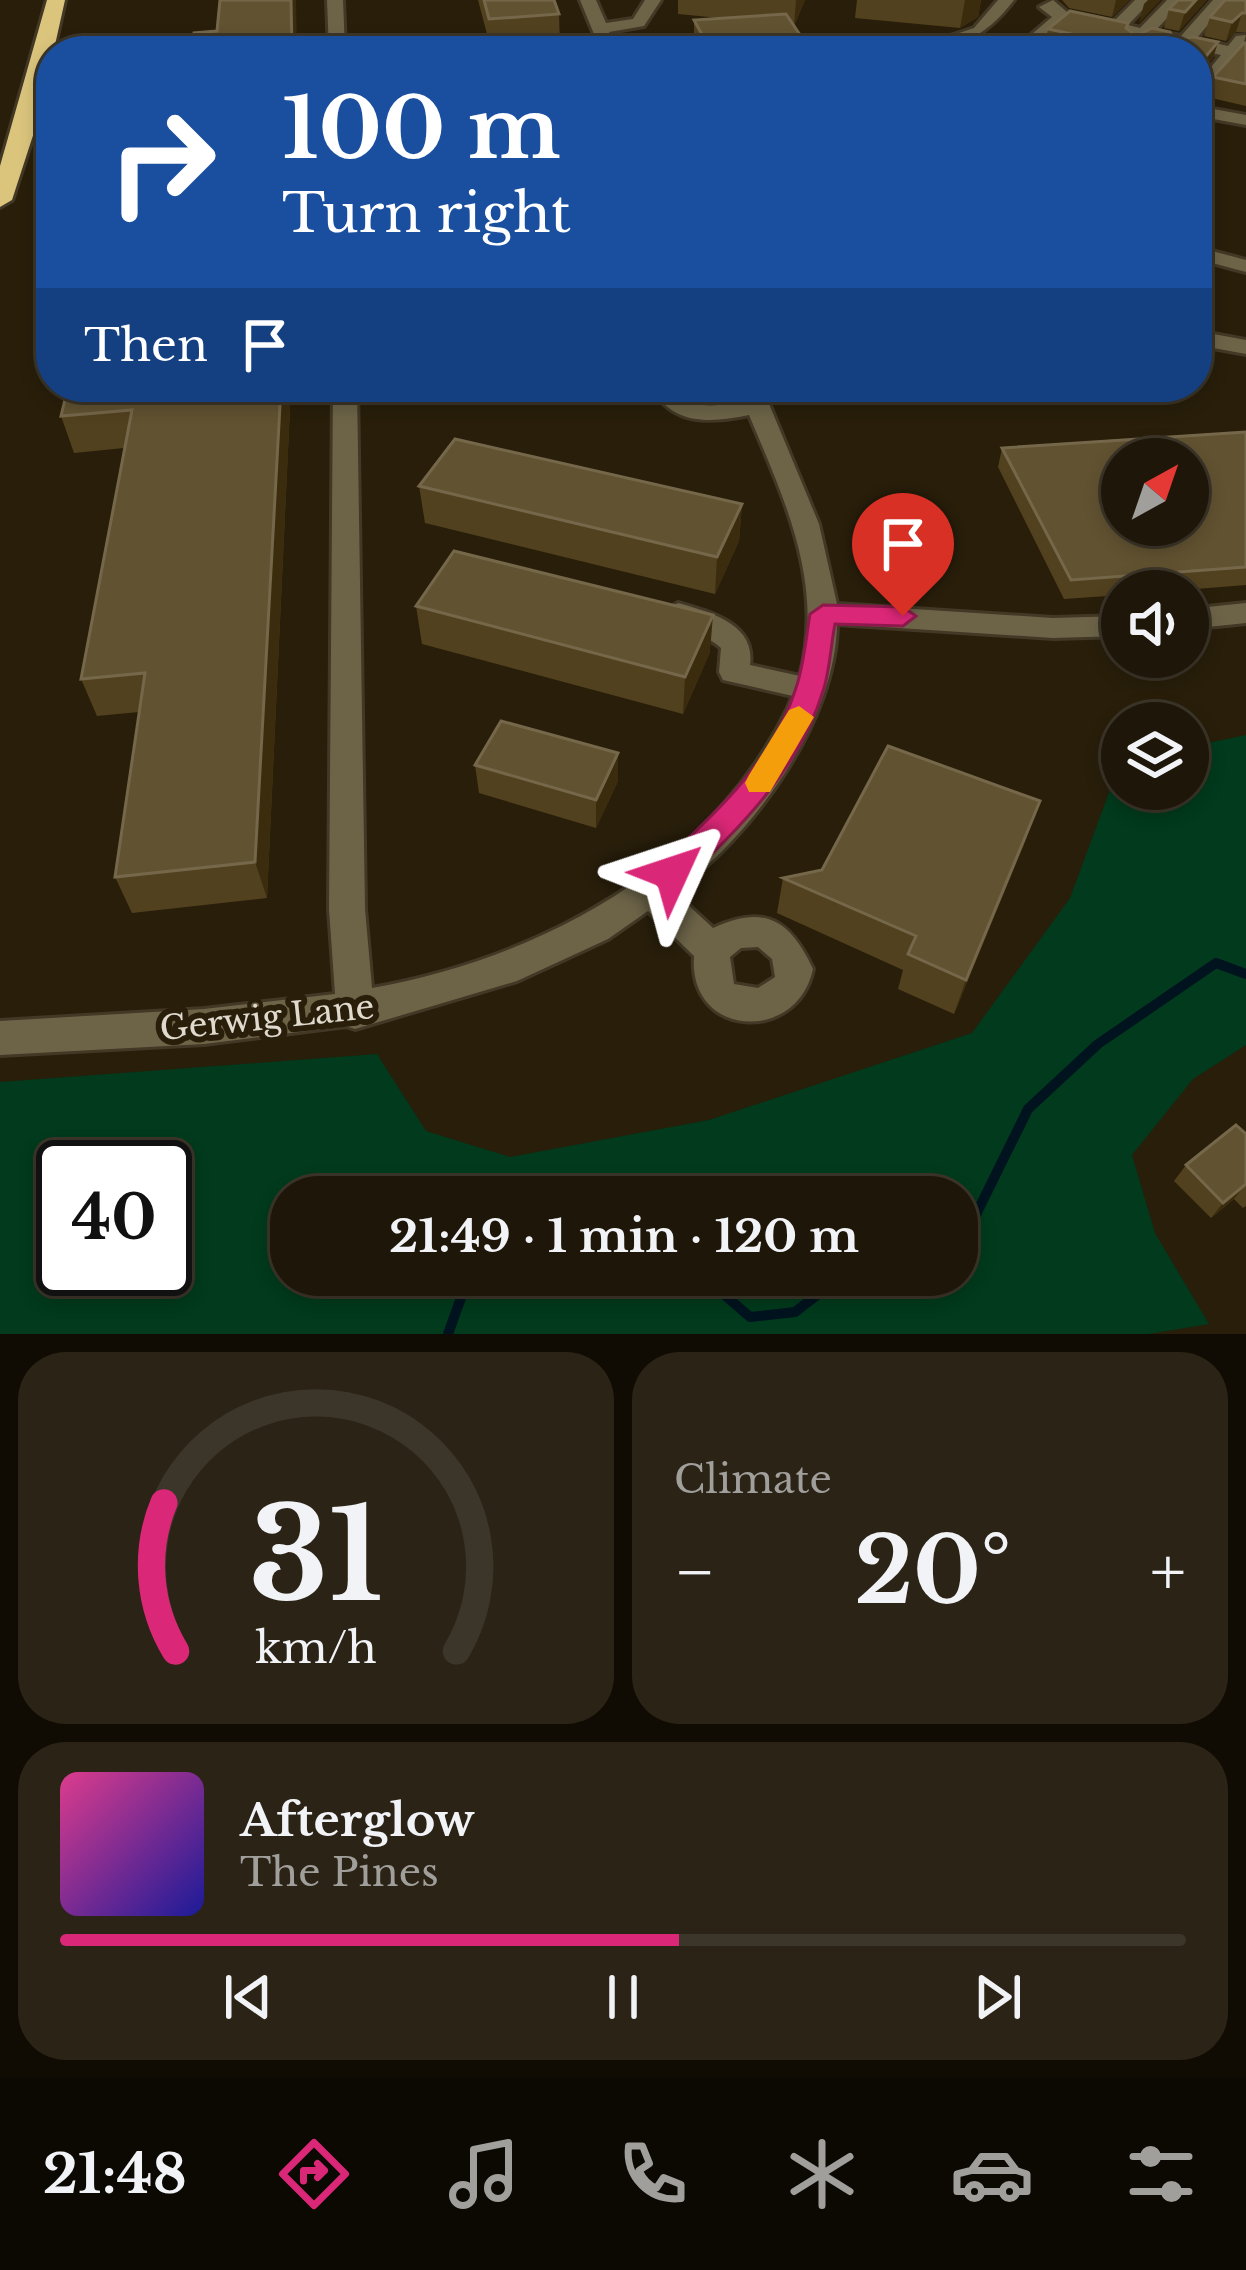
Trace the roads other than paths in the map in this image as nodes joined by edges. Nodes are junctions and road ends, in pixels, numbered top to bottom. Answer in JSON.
{"nodes":[{"id":1,"x":56,"y":0,"type":"edge"},
{"id":2,"x":335,"y":0,"type":"edge"},
{"id":3,"x":588,"y":0,"type":"edge"},
{"id":4,"x":653,"y":0,"type":"edge"},
{"id":5,"x":1006,"y":0,"type":"edge"},
{"id":6,"x":1085,"y":0,"type":"edge"},
{"id":7,"x":1144,"y":0,"type":"edge"},
{"id":8,"x":1175,"y":0,"type":"edge"},
{"id":9,"x":1221,"y":0,"type":"edge"},
{"id":10,"x":1061,"y":11,"type":"edge"},
{"id":11,"x":1116,"y":28,"type":"junction"},
{"id":12,"x":601,"y":29,"type":"junction"},
{"id":13,"x":1143,"y":33,"type":"junction"},
{"id":14,"x":1246,"y":35,"type":"edge"},
{"id":15,"x":47,"y":36,"type":"edge"},
{"id":16,"x":336,"y":36,"type":"edge"},
{"id":17,"x":604,"y":36,"type":"edge"},
{"id":18,"x":964,"y":36,"type":"edge"},
{"id":19,"x":1038,"y":36,"type":"edge"},
{"id":20,"x":1140,"y":36,"type":"edge"},
{"id":21,"x":1152,"y":36,"type":"edge"},
{"id":22,"x":1190,"y":36,"type":"edge"},
{"id":23,"x":1239,"y":54,"type":"edge"},
{"id":24,"x":1212,"y":78,"type":"edge"},
{"id":25,"x":36,"y":84,"type":"edge"},
{"id":26,"x":0,"y":200,"type":"edge"},
{"id":27,"x":1212,"y":258,"type":"edge"},
{"id":28,"x":1246,"y":266,"type":"edge"},
{"id":29,"x":1212,"y":341,"type":"edge"},
{"id":30,"x":1246,"y":347,"type":"edge"},
{"id":31,"x":345,"y":402,"type":"edge"},
{"id":32,"x":674,"y":402,"type":"edge"},
{"id":33,"x":739,"y":402,"type":"edge"},
{"id":34,"x":756,"y":402,"type":"edge"},
{"id":35,"x":640,"y":604,"type":"edge"},
{"id":36,"x":1246,"y":613,"type":"edge"},
{"id":37,"x":823,"y":614,"type":"junction"},
{"id":38,"x":1209,"y":617,"type":"edge"},
{"id":39,"x":1101,"y":627,"type":"edge"},
{"id":40,"x":810,"y":689,"type":"junction"},
{"id":41,"x":650,"y":891,"type":"junction"},
{"id":42,"x":712,"y":950,"type":"dead end"},
{"id":43,"x":356,"y":1012,"type":"junction"},
{"id":44,"x":0,"y":1038,"type":"edge"}],
"edges":[{"from":1,"to":15,"type":"highway"},
{"from":2,"to":16,"type":"street"},
{"from":3,"to":12,"type":"street"},
{"from":4,"to":12,"type":"street"},
{"from":5,"to":18,"type":"street"},
{"from":6,"to":10,"type":"street"},
{"from":7,"to":11,"type":"street"},
{"from":8,"to":13,"type":"street"},
{"from":9,"to":22,"type":"street"},
{"from":10,"to":11,"type":"street"},
{"from":10,"to":19,"type":"street"},
{"from":11,"to":13,"type":"street"},
{"from":12,"to":17,"type":"street"},
{"from":13,"to":20,"type":"street"},
{"from":13,"to":21,"type":"street"},
{"from":14,"to":23,"type":"street"},
{"from":23,"to":24,"type":"street"},
{"from":25,"to":26,"type":"highway"},
{"from":27,"to":28,"type":"street"},
{"from":29,"to":30,"type":"street"},
{"from":31,"to":43,"type":"street"},
{"from":32,"to":33,"type":"street"},
{"from":34,"to":37,"type":"street","name":"Gerwig Lane"},
{"from":35,"to":40,"type":"street"},
{"from":36,"to":38,"type":"street"},
{"from":37,"to":39,"type":"street"},
{"from":37,"to":40,"type":"street","name":"Gerwig Lane"},
{"from":40,"to":41,"type":"street","name":"Gerwig Lane"},
{"from":41,"to":42,"type":"street"},
{"from":41,"to":43,"type":"street","name":"Gerwig Lane"},
{"from":43,"to":44,"type":"street","name":"Gerwig Lane"}]}
